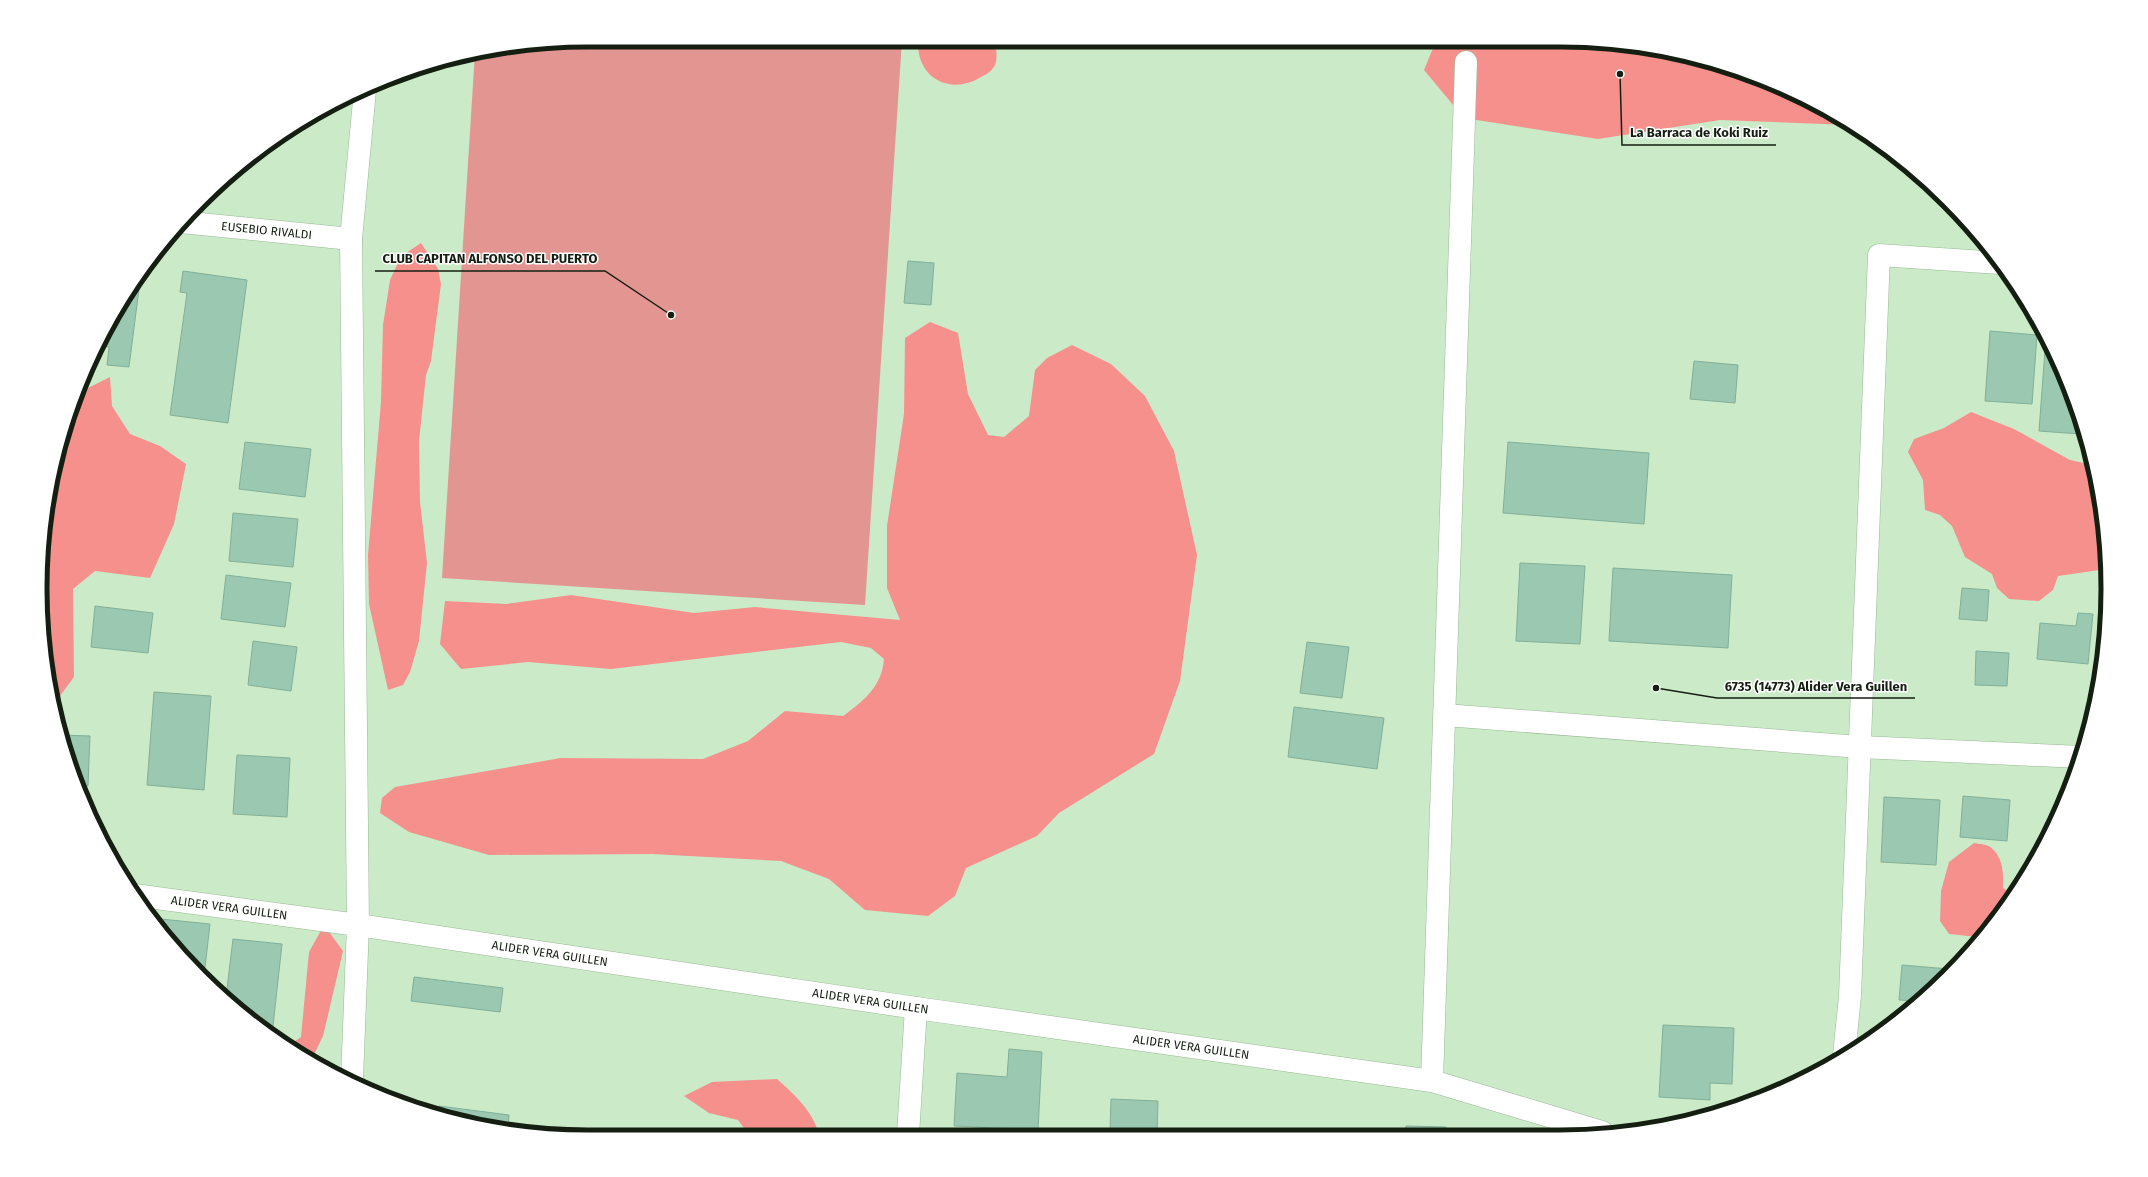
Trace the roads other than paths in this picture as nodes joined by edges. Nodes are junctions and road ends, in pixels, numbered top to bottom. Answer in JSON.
{"nodes":[{"id":1,"x":1466,"y":62,"type":"dead end"},
{"id":2,"x":364,"y":96,"type":"edge"},
{"id":3,"x":189,"y":223,"type":"edge"},
{"id":4,"x":351,"y":239,"type":"junction"},
{"id":5,"x":1991,"y":262,"type":"edge"},
{"id":6,"x":1445,"y":715,"type":"junction"},
{"id":7,"x":1860,"y":747,"type":"junction"},
{"id":8,"x":2074,"y":758,"type":"edge"},
{"id":9,"x":143,"y":896,"type":"edge"},
{"id":10,"x":358,"y":925,"type":"junction"},
{"id":11,"x":916,"y":1008,"type":"junction"},
{"id":12,"x":1845,"y":1048,"type":"edge"},
{"id":13,"x":352,"y":1075,"type":"edge"},
{"id":14,"x":1432,"y":1081,"type":"junction"},
{"id":15,"x":1592,"y":1129,"type":"edge"},
{"id":16,"x":908,"y":1130,"type":"edge"}],
"edges":[{"from":1,"to":6,"type":"street"},
{"from":2,"to":4,"type":"street"},
{"from":3,"to":4,"type":"street","name":"EUSEBIO RIVALDI"},
{"from":4,"to":10,"type":"street"},
{"from":5,"to":7,"type":"street"},
{"from":6,"to":7,"type":"street"},
{"from":6,"to":14,"type":"street"},
{"from":7,"to":8,"type":"street"},
{"from":7,"to":12,"type":"street"},
{"from":9,"to":10,"type":"street","name":"ALIDER VERA GUILLEN"},
{"from":10,"to":11,"type":"street","name":"ALIDER VERA GUILLEN"},
{"from":10,"to":13,"type":"street"},
{"from":11,"to":14,"type":"street","name":"ALIDER VERA GUILLEN"},
{"from":11,"to":16,"type":"street"},
{"from":14,"to":15,"type":"street","name":"ALIDER VERA GUILLEN"}]}
